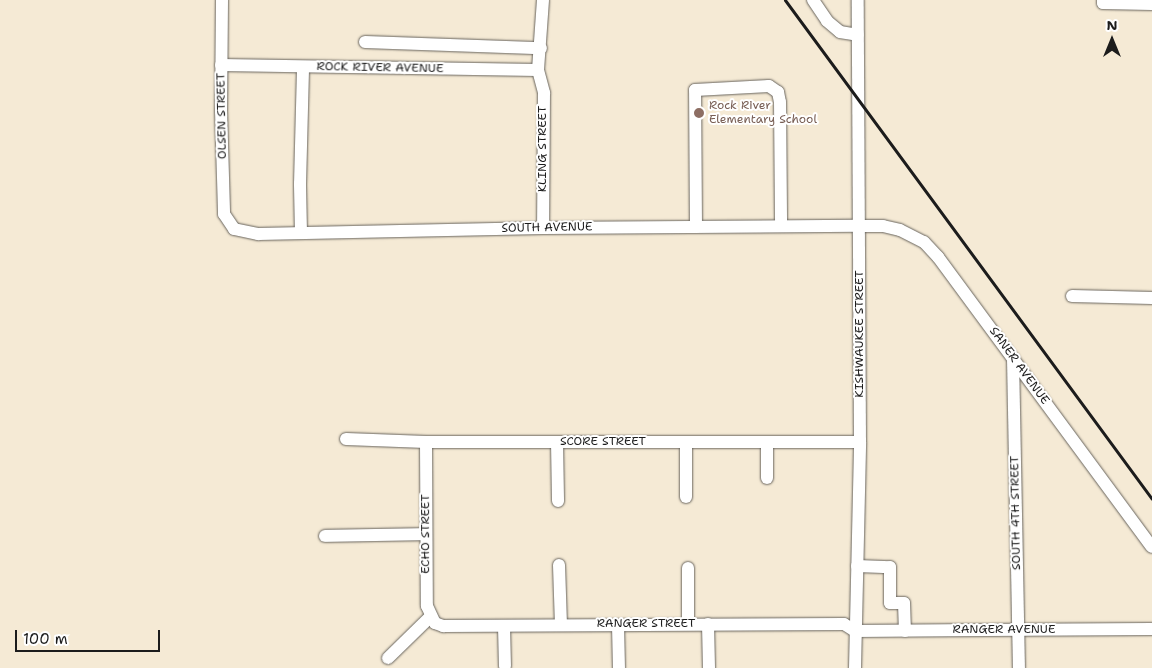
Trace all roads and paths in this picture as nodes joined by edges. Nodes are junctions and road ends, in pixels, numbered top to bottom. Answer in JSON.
{"nodes":[{"id":1,"x":222,"y":0,"type":"edge"},
{"id":2,"x":543,"y":0,"type":"edge"},
{"id":3,"x":813,"y":0,"type":"edge"},
{"id":4,"x":858,"y":0,"type":"edge"},
{"id":5,"x":1103,"y":1,"type":"edge"},
{"id":6,"x":1152,"y":4,"type":"edge"},
{"id":7,"x":858,"y":36,"type":"junction"},
{"id":8,"x":365,"y":42,"type":"dead end"},
{"id":9,"x":541,"y":48,"type":"junction"},
{"id":10,"x":222,"y":65,"type":"junction"},
{"id":11,"x":303,"y":67,"type":"junction"},
{"id":12,"x":538,"y":70,"type":"junction"},
{"id":13,"x":781,"y":226,"type":"junction"},
{"id":14,"x":860,"y":226,"type":"junction"},
{"id":15,"x":696,"y":227,"type":"junction"},
{"id":16,"x":543,"y":228,"type":"junction"},
{"id":17,"x":234,"y":230,"type":"joint"},
{"id":18,"x":301,"y":233,"type":"junction"},
{"id":19,"x":1072,"y":296,"type":"dead end"},
{"id":20,"x":1152,"y":298,"type":"edge"},
{"id":21,"x":1013,"y":358,"type":"junction"},
{"id":22,"x":346,"y":439,"type":"dead end"},
{"id":23,"x":426,"y":442,"type":"junction"},
{"id":24,"x":557,"y":442,"type":"junction"},
{"id":25,"x":686,"y":442,"type":"junction"},
{"id":26,"x":767,"y":442,"type":"junction"},
{"id":27,"x":860,"y":442,"type":"junction"},
{"id":28,"x":767,"y":478,"type":"dead end"},
{"id":29,"x":686,"y":497,"type":"dead end"},
{"id":30,"x":558,"y":501,"type":"dead end"},
{"id":31,"x":426,"y":534,"type":"junction"},
{"id":32,"x":325,"y":536,"type":"dead end"},
{"id":33,"x":1152,"y":547,"type":"edge"},
{"id":34,"x":559,"y":565,"type":"dead end"},
{"id":35,"x":857,"y":566,"type":"junction"},
{"id":36,"x":688,"y":568,"type":"dead end"},
{"id":37,"x":433,"y":620,"type":"junction"},
{"id":38,"x":688,"y":624,"type":"junction"},
{"id":39,"x":708,"y":624,"type":"junction"},
{"id":40,"x":561,"y":625,"type":"junction"},
{"id":41,"x":618,"y":625,"type":"junction"},
{"id":42,"x":504,"y":626,"type":"junction"},
{"id":43,"x":1152,"y":629,"type":"edge"},
{"id":44,"x":855,"y":631,"type":"junction"},
{"id":45,"x":905,"y":631,"type":"junction"},
{"id":46,"x":1018,"y":631,"type":"junction"},
{"id":47,"x":388,"y":658,"type":"dead end"},
{"id":48,"x":505,"y":666,"type":"dead end"},
{"id":49,"x":619,"y":668,"type":"edge"},
{"id":50,"x":709,"y":668,"type":"edge"},
{"id":51,"x":855,"y":668,"type":"edge"},
{"id":52,"x":1019,"y":668,"type":"edge"}],
"edges":[{"from":1,"to":10,"type":"street","name":"OLSEN STREET"},
{"from":2,"to":9,"type":"street"},
{"from":3,"to":7,"type":"street"},
{"from":4,"to":7,"type":"street","name":"KISHWAUKEE STREET"},
{"from":5,"to":6,"type":"street"},
{"from":7,"to":14,"type":"street","name":"KISHWAUKEE STREET"},
{"from":8,"to":9,"type":"street"},
{"from":9,"to":12,"type":"street"},
{"from":10,"to":11,"type":"street","name":"ROCK RIVER AVENUE"},
{"from":10,"to":17,"type":"street","name":"OLSEN STREET"},
{"from":11,"to":12,"type":"street","name":"ROCK RIVER AVENUE"},
{"from":11,"to":18,"type":"street"},
{"from":12,"to":16,"type":"street","name":"KLING STREET"},
{"from":13,"to":14,"type":"street","name":"SOUTH AVENUE"},
{"from":13,"to":15,"type":"street","name":"SOUTH AVENUE"},
{"from":13,"to":15,"type":"street"},
{"from":14,"to":21,"type":"street","name":"SANER AVENUE"},
{"from":14,"to":27,"type":"street","name":"KISHWAUKEE STREET"},
{"from":15,"to":16,"type":"street","name":"SOUTH AVENUE"},
{"from":16,"to":18,"type":"street","name":"SOUTH AVENUE"},
{"from":17,"to":18,"type":"street","name":"SOUTH AVENUE"},
{"from":19,"to":20,"type":"street"},
{"from":21,"to":33,"type":"street","name":"SANER AVENUE"},
{"from":21,"to":46,"type":"street","name":"SOUTH 4TH STREET"},
{"from":22,"to":23,"type":"street","name":"SCORE STREET"},
{"from":23,"to":24,"type":"street","name":"SCORE STREET"},
{"from":23,"to":31,"type":"street","name":"ECHO STREET"},
{"from":24,"to":25,"type":"street","name":"SCORE STREET"},
{"from":24,"to":30,"type":"street"},
{"from":25,"to":26,"type":"street","name":"SCORE STREET"},
{"from":25,"to":29,"type":"street"},
{"from":26,"to":27,"type":"street","name":"SCORE STREET"},
{"from":26,"to":28,"type":"street"},
{"from":27,"to":35,"type":"street","name":"KISHWAUKEE STREET"},
{"from":31,"to":32,"type":"street"},
{"from":31,"to":37,"type":"street","name":"ECHO STREET"},
{"from":34,"to":40,"type":"street"},
{"from":35,"to":44,"type":"street","name":"KISHWAUKEE STREET"},
{"from":35,"to":45,"type":"street"},
{"from":36,"to":38,"type":"street"},
{"from":37,"to":42,"type":"street","name":"RANGER STREET"},
{"from":37,"to":47,"type":"street"},
{"from":38,"to":39,"type":"street","name":"RANGER STREET"},
{"from":38,"to":41,"type":"street","name":"RANGER STREET"},
{"from":39,"to":44,"type":"street","name":"RANGER STREET"},
{"from":39,"to":50,"type":"street"},
{"from":40,"to":41,"type":"street","name":"RANGER STREET"},
{"from":40,"to":42,"type":"street","name":"RANGER STREET"},
{"from":41,"to":49,"type":"street"},
{"from":42,"to":48,"type":"street"},
{"from":43,"to":46,"type":"street","name":"RANGER AVENUE"},
{"from":44,"to":45,"type":"street","name":"RANGER AVENUE"},
{"from":44,"to":51,"type":"street","name":"KISHWAUKEE STREET"},
{"from":45,"to":46,"type":"street","name":"RANGER AVENUE"},
{"from":46,"to":52,"type":"street","name":"SOUTH 4TH STREET"}]}
